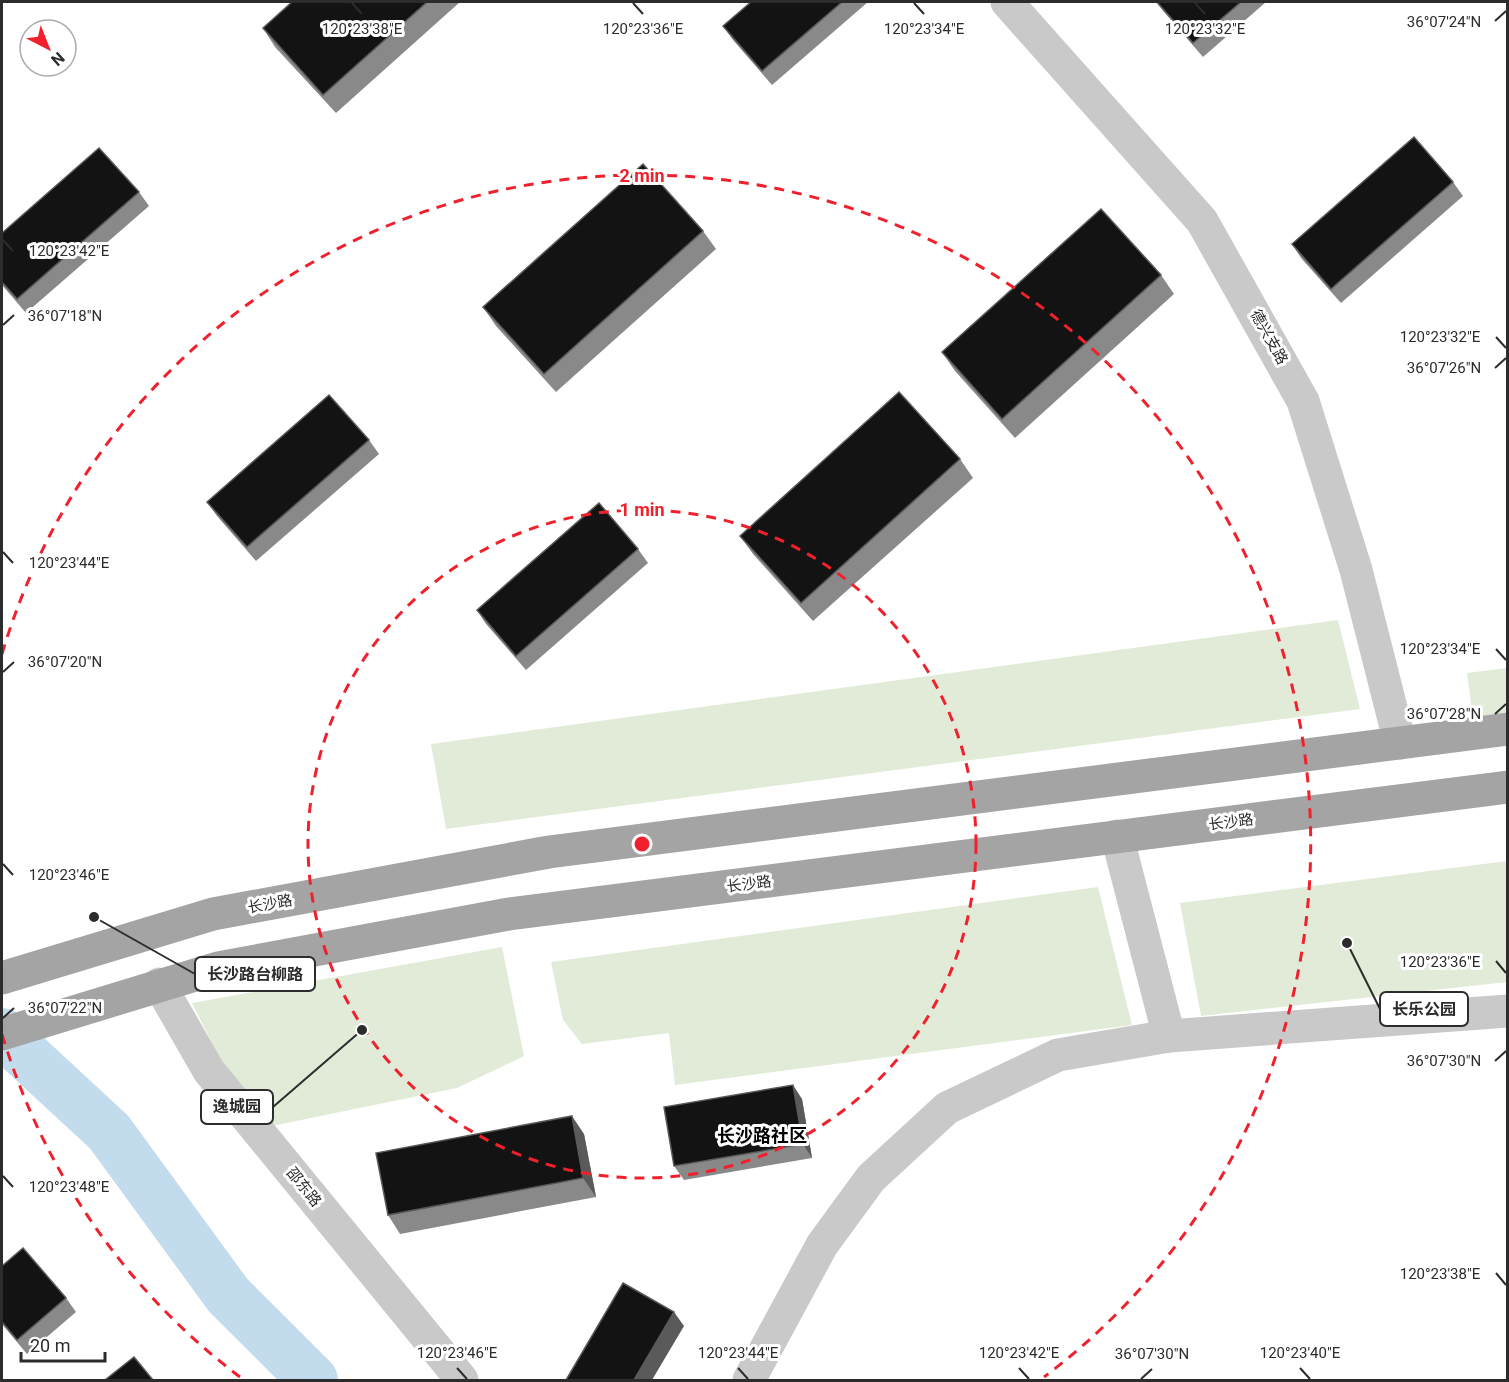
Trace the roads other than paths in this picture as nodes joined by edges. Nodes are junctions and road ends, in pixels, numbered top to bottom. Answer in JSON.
{"nodes":[{"id":1,"x":1007,"y":2,"type":"edge"},
{"id":2,"x":1508,"y":729,"type":"edge"},
{"id":3,"x":1400,"y":743,"type":"junction"},
{"id":4,"x":1508,"y":786,"type":"edge"},
{"id":5,"x":1117,"y":836,"type":"junction"},
{"id":6,"x":2,"y":978,"type":"edge"},
{"id":7,"x":159,"y":984,"type":"junction"},
{"id":8,"x":1508,"y":1011,"type":"edge"},
{"id":9,"x":2,"y":1034,"type":"edge"},
{"id":10,"x":1169,"y":1036,"type":"junction"},
{"id":11,"x":462,"y":1380,"type":"edge"},
{"id":12,"x":749,"y":1380,"type":"edge"}],
"edges":[{"from":1,"to":3,"type":"street","name":"德兴支路"},
{"from":2,"to":3,"type":"main road","name":"长沙路"},
{"from":3,"to":6,"type":"main road","name":"长沙路"},
{"from":4,"to":5,"type":"main road","name":"长沙路"},
{"from":5,"to":7,"type":"main road","name":"长沙路"},
{"from":5,"to":10,"type":"street"},
{"from":7,"to":9,"type":"main road","name":"长沙路"},
{"from":7,"to":11,"type":"street","name":"邵东路"},
{"from":8,"to":10,"type":"street"},
{"from":10,"to":12,"type":"street"}]}
